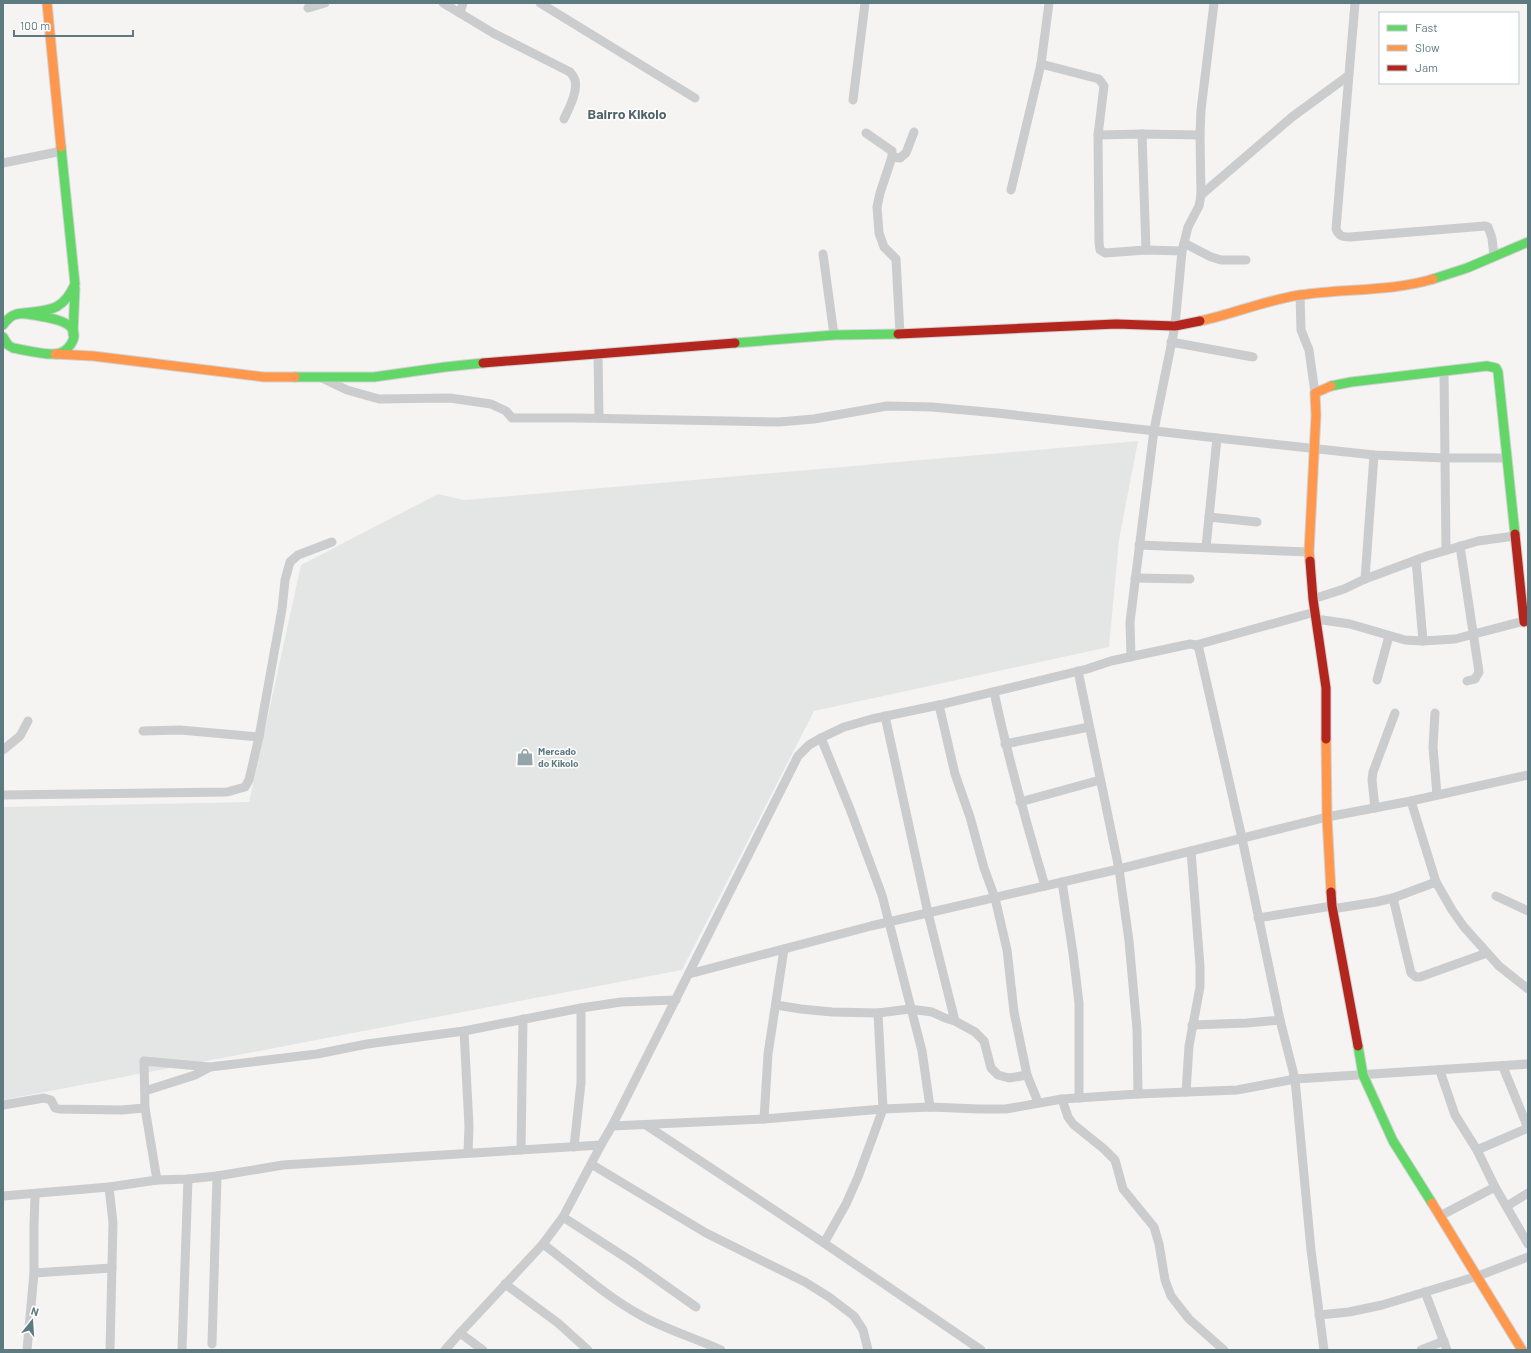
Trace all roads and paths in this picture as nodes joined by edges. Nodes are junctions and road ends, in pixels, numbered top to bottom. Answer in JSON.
{"nodes":[{"id":1,"x":47,"y":3,"type":"edge"},
{"id":2,"x":325,"y":3,"type":"edge"},
{"id":3,"x":443,"y":3,"type":"edge"},
{"id":4,"x":464,"y":3,"type":"edge"},
{"id":5,"x":540,"y":3,"type":"edge"},
{"id":6,"x":865,"y":3,"type":"edge"},
{"id":7,"x":1049,"y":3,"type":"edge"},
{"id":8,"x":1214,"y":3,"type":"edge"},
{"id":9,"x":1355,"y":3,"type":"edge"},
{"id":10,"x":308,"y":8,"type":"dead end"},
{"id":11,"x":460,"y":13,"type":"junction"},
{"id":12,"x":1041,"y":64,"type":"junction"},
{"id":13,"x":1348,"y":76,"type":"junction"},
{"id":14,"x":695,"y":98,"type":"dead end"},
{"id":15,"x":853,"y":100,"type":"dead end"},
{"id":16,"x":564,"y":119,"type":"dead end"},
{"id":17,"x":914,"y":132,"type":"dead end"},
{"id":18,"x":866,"y":133,"type":"dead end"},
{"id":19,"x":1142,"y":134,"type":"junction"},
{"id":20,"x":1098,"y":135,"type":"junction"},
{"id":21,"x":1200,"y":135,"type":"junction"},
{"id":22,"x":62,"y":151,"type":"junction"},
{"id":23,"x":892,"y":157,"type":"junction"},
{"id":24,"x":3,"y":163,"type":"edge"},
{"id":25,"x":1010,"y":190,"type":"dead end"},
{"id":26,"x":1201,"y":195,"type":"junction"},
{"id":27,"x":1528,"y":242,"type":"edge"},
{"id":28,"x":1183,"y":247,"type":"junction"},
{"id":29,"x":1146,"y":250,"type":"junction"},
{"id":30,"x":823,"y":254,"type":"dead end"},
{"id":31,"x":1494,"y":256,"type":"junction"},
{"id":32,"x":1246,"y":260,"type":"dead end"},
{"id":33,"x":75,"y":284,"type":"junction"},
{"id":34,"x":1300,"y":295,"type":"junction"},
{"id":35,"x":11,"y":316,"type":"edge"},
{"id":36,"x":3,"y":325,"type":"edge"},
{"id":37,"x":1175,"y":326,"type":"junction"},
{"id":38,"x":900,"y":334,"type":"junction"},
{"id":39,"x":834,"y":335,"type":"junction"},
{"id":40,"x":73,"y":336,"type":"junction"},
{"id":41,"x":5,"y":341,"type":"edge"},
{"id":42,"x":1171,"y":342,"type":"junction"},
{"id":43,"x":598,"y":353,"type":"junction"},
{"id":44,"x":55,"y":354,"type":"junction"},
{"id":45,"x":93,"y":356,"type":"junction"},
{"id":46,"x":1252,"y":357,"type":"dead end"},
{"id":47,"x":1444,"y":371,"type":"junction"},
{"id":48,"x":321,"y":377,"type":"junction"},
{"id":49,"x":1315,"y":393,"type":"junction"},
{"id":50,"x":599,"y":418,"type":"junction"},
{"id":51,"x":1154,"y":430,"type":"junction"},
{"id":52,"x":1217,"y":438,"type":"junction"},
{"id":53,"x":1314,"y":449,"type":"junction"},
{"id":54,"x":1374,"y":455,"type":"junction"},
{"id":55,"x":1445,"y":458,"type":"junction"},
{"id":56,"x":1507,"y":458,"type":"junction"},
{"id":57,"x":1209,"y":516,"type":"junction"},
{"id":58,"x":1257,"y":522,"type":"dead end"},
{"id":59,"x":1515,"y":536,"type":"junction"},
{"id":60,"x":332,"y":542,"type":"dead end"},
{"id":61,"x":1139,"y":545,"type":"junction"},
{"id":62,"x":1460,"y":546,"type":"junction"},
{"id":63,"x":1206,"y":547,"type":"junction"},
{"id":64,"x":1446,"y":550,"type":"junction"},
{"id":65,"x":1309,"y":552,"type":"junction"},
{"id":66,"x":1416,"y":560,"type":"junction"},
{"id":67,"x":1135,"y":578,"type":"junction"},
{"id":68,"x":1190,"y":579,"type":"dead end"},
{"id":69,"x":1365,"y":579,"type":"junction"},
{"id":70,"x":1313,"y":599,"type":"junction"},
{"id":71,"x":1315,"y":615,"type":"junction"},
{"id":72,"x":1526,"y":621,"type":"edge"},
{"id":73,"x":1474,"y":635,"type":"junction"},
{"id":74,"x":1390,"y":636,"type":"junction"},
{"id":75,"x":1424,"y":641,"type":"junction"},
{"id":76,"x":1196,"y":645,"type":"junction"},
{"id":77,"x":1131,"y":657,"type":"junction"},
{"id":78,"x":1078,"y":671,"type":"junction"},
{"id":79,"x":1377,"y":680,"type":"dead end"},
{"id":80,"x":1467,"y":681,"type":"dead end"},
{"id":81,"x":994,"y":692,"type":"junction"},
{"id":82,"x":939,"y":705,"type":"junction"},
{"id":83,"x":1395,"y":713,"type":"dead end"},
{"id":84,"x":1435,"y":713,"type":"dead end"},
{"id":85,"x":885,"y":716,"type":"junction"},
{"id":86,"x":28,"y":721,"type":"dead end"},
{"id":87,"x":1089,"y":727,"type":"junction"},
{"id":88,"x":143,"y":731,"type":"dead end"},
{"id":89,"x":259,"y":737,"type":"junction"},
{"id":90,"x":821,"y":738,"type":"junction"},
{"id":91,"x":1005,"y":744,"type":"junction"},
{"id":92,"x":3,"y":750,"type":"edge"},
{"id":93,"x":1528,"y":775,"type":"edge"},
{"id":94,"x":1100,"y":780,"type":"junction"},
{"id":95,"x":3,"y":795,"type":"edge"},
{"id":96,"x":1437,"y":795,"type":"junction"},
{"id":97,"x":1411,"y":801,"type":"junction"},
{"id":98,"x":1020,"y":802,"type":"junction"},
{"id":99,"x":1375,"y":808,"type":"junction"},
{"id":100,"x":1327,"y":817,"type":"junction"},
{"id":101,"x":1242,"y":838,"type":"junction"},
{"id":102,"x":1191,"y":851,"type":"junction"},
{"id":103,"x":1119,"y":869,"type":"junction"},
{"id":104,"x":1062,"y":882,"type":"junction"},
{"id":105,"x":1436,"y":882,"type":"junction"},
{"id":106,"x":1045,"y":886,"type":"junction"},
{"id":107,"x":1496,"y":896,"type":"dead end"},
{"id":108,"x":995,"y":898,"type":"junction"},
{"id":109,"x":1393,"y":898,"type":"junction"},
{"id":110,"x":1332,"y":907,"type":"junction"},
{"id":111,"x":1528,"y":911,"type":"edge"},
{"id":112,"x":928,"y":913,"type":"junction"},
{"id":113,"x":1258,"y":918,"type":"junction"},
{"id":114,"x":888,"y":922,"type":"junction"},
{"id":115,"x":784,"y":949,"type":"junction"},
{"id":116,"x":1487,"y":953,"type":"junction"},
{"id":117,"x":689,"y":974,"type":"junction"},
{"id":118,"x":1528,"y":989,"type":"edge"},
{"id":119,"x":676,"y":1000,"type":"junction"},
{"id":120,"x":776,"y":1005,"type":"junction"},
{"id":121,"x":581,"y":1008,"type":"junction"},
{"id":122,"x":910,"y":1009,"type":"junction"},
{"id":123,"x":878,"y":1012,"type":"junction"},
{"id":124,"x":523,"y":1019,"type":"junction"},
{"id":125,"x":1280,"y":1020,"type":"junction"},
{"id":126,"x":955,"y":1022,"type":"junction"},
{"id":127,"x":1192,"y":1025,"type":"junction"},
{"id":128,"x":464,"y":1031,"type":"junction"},
{"id":129,"x":1528,"y":1064,"type":"edge"},
{"id":130,"x":210,"y":1066,"type":"junction"},
{"id":131,"x":1503,"y":1067,"type":"junction"},
{"id":132,"x":1440,"y":1071,"type":"junction"},
{"id":133,"x":1027,"y":1075,"type":"junction"},
{"id":134,"x":1363,"y":1075,"type":"junction"},
{"id":135,"x":1295,"y":1079,"type":"junction"},
{"id":136,"x":145,"y":1091,"type":"junction"},
{"id":137,"x":1186,"y":1092,"type":"junction"},
{"id":138,"x":1138,"y":1094,"type":"junction"},
{"id":139,"x":1079,"y":1098,"type":"junction"},
{"id":140,"x":1062,"y":1099,"type":"junction"},
{"id":141,"x":1038,"y":1102,"type":"junction"},
{"id":142,"x":3,"y":1105,"type":"edge"},
{"id":143,"x":930,"y":1107,"type":"junction"},
{"id":144,"x":145,"y":1108,"type":"junction"},
{"id":145,"x":883,"y":1109,"type":"junction"},
{"id":146,"x":764,"y":1118,"type":"junction"},
{"id":147,"x":646,"y":1125,"type":"junction"},
{"id":148,"x":612,"y":1126,"type":"junction"},
{"id":149,"x":1528,"y":1128,"type":"edge"},
{"id":150,"x":601,"y":1144,"type":"junction"},
{"id":151,"x":574,"y":1147,"type":"junction"},
{"id":152,"x":521,"y":1150,"type":"junction"},
{"id":153,"x":1477,"y":1150,"type":"junction"},
{"id":154,"x":468,"y":1154,"type":"junction"},
{"id":155,"x":591,"y":1164,"type":"junction"},
{"id":156,"x":217,"y":1176,"type":"junction"},
{"id":157,"x":188,"y":1179,"type":"junction"},
{"id":158,"x":157,"y":1180,"type":"junction"},
{"id":159,"x":110,"y":1187,"type":"junction"},
{"id":160,"x":1495,"y":1187,"type":"junction"},
{"id":161,"x":1528,"y":1193,"type":"edge"},
{"id":162,"x":35,"y":1194,"type":"junction"},
{"id":163,"x":3,"y":1196,"type":"edge"},
{"id":164,"x":1507,"y":1206,"type":"junction"},
{"id":165,"x":1440,"y":1216,"type":"junction"},
{"id":166,"x":563,"y":1217,"type":"junction"},
{"id":167,"x":824,"y":1243,"type":"junction"},
{"id":168,"x":543,"y":1244,"type":"junction"},
{"id":169,"x":1528,"y":1244,"type":"edge"},
{"id":170,"x":1528,"y":1258,"type":"edge"},
{"id":171,"x":112,"y":1268,"type":"junction"},
{"id":172,"x":34,"y":1273,"type":"junction"},
{"id":173,"x":1478,"y":1276,"type":"junction"},
{"id":174,"x":505,"y":1284,"type":"junction"},
{"id":175,"x":1426,"y":1292,"type":"junction"},
{"id":176,"x":696,"y":1306,"type":"dead end"},
{"id":177,"x":1319,"y":1314,"type":"junction"},
{"id":178,"x":460,"y":1333,"type":"junction"},
{"id":179,"x":1444,"y":1341,"type":"junction"},
{"id":180,"x":212,"y":1344,"type":"dead end"},
{"id":181,"x":28,"y":1350,"type":"edge"},
{"id":182,"x":110,"y":1350,"type":"edge"},
{"id":183,"x":182,"y":1350,"type":"edge"},
{"id":184,"x":445,"y":1350,"type":"edge"},
{"id":185,"x":483,"y":1350,"type":"edge"},
{"id":186,"x":588,"y":1350,"type":"edge"},
{"id":187,"x":720,"y":1350,"type":"edge"},
{"id":188,"x":868,"y":1350,"type":"edge"},
{"id":189,"x":981,"y":1350,"type":"edge"},
{"id":190,"x":1224,"y":1350,"type":"edge"},
{"id":191,"x":1324,"y":1350,"type":"edge"},
{"id":192,"x":1421,"y":1350,"type":"edge"},
{"id":193,"x":1447,"y":1350,"type":"edge"},
{"id":194,"x":1522,"y":1350,"type":"edge"}],
"edges":[{"from":1,"to":22,"type":"street"},
{"from":2,"to":10,"type":"street"},
{"from":3,"to":11,"type":"street"},
{"from":4,"to":11,"type":"street"},
{"from":5,"to":14,"type":"street"},
{"from":6,"to":15,"type":"street"},
{"from":7,"to":12,"type":"street"},
{"from":8,"to":21,"type":"street"},
{"from":9,"to":13,"type":"street"},
{"from":11,"to":16,"type":"street"},
{"from":12,"to":20,"type":"street"},
{"from":12,"to":25,"type":"street"},
{"from":13,"to":26,"type":"street"},
{"from":13,"to":31,"type":"street"},
{"from":17,"to":23,"type":"street"},
{"from":18,"to":23,"type":"street"},
{"from":19,"to":20,"type":"street"},
{"from":19,"to":21,"type":"street"},
{"from":19,"to":29,"type":"street"},
{"from":20,"to":29,"type":"street"},
{"from":21,"to":26,"type":"street"},
{"from":22,"to":24,"type":"street"},
{"from":22,"to":33,"type":"street"},
{"from":23,"to":38,"type":"street"},
{"from":26,"to":28,"type":"street"},
{"from":27,"to":31,"type":"street"},
{"from":28,"to":29,"type":"street"},
{"from":28,"to":32,"type":"street"},
{"from":28,"to":37,"type":"street"},
{"from":30,"to":39,"type":"street"},
{"from":31,"to":34,"type":"street"},
{"from":33,"to":35,"type":"street"},
{"from":33,"to":40,"type":"street"},
{"from":34,"to":37,"type":"street"},
{"from":34,"to":49,"type":"street"},
{"from":35,"to":36,"type":"street"},
{"from":35,"to":40,"type":"street"},
{"from":37,"to":38,"type":"street"},
{"from":37,"to":42,"type":"street"},
{"from":38,"to":39,"type":"street"},
{"from":39,"to":43,"type":"street"},
{"from":40,"to":44,"type":"street"},
{"from":40,"to":45,"type":"street"},
{"from":41,"to":44,"type":"street"},
{"from":42,"to":46,"type":"street"},
{"from":42,"to":51,"type":"street"},
{"from":43,"to":48,"type":"street"},
{"from":43,"to":50,"type":"street"},
{"from":44,"to":45,"type":"street"},
{"from":45,"to":48,"type":"street"},
{"from":47,"to":49,"type":"street"},
{"from":47,"to":55,"type":"street"},
{"from":47,"to":56,"type":"street"},
{"from":48,"to":50,"type":"street"},
{"from":49,"to":53,"type":"street"},
{"from":50,"to":51,"type":"street"},
{"from":51,"to":52,"type":"street"},
{"from":51,"to":61,"type":"street"},
{"from":52,"to":53,"type":"street"},
{"from":52,"to":57,"type":"street"},
{"from":53,"to":54,"type":"street"},
{"from":53,"to":65,"type":"street"},
{"from":54,"to":55,"type":"street"},
{"from":54,"to":69,"type":"street"},
{"from":55,"to":56,"type":"street"},
{"from":55,"to":64,"type":"street"},
{"from":56,"to":59,"type":"street"},
{"from":57,"to":58,"type":"street"},
{"from":57,"to":63,"type":"street"},
{"from":59,"to":62,"type":"street"},
{"from":59,"to":72,"type":"street"},
{"from":60,"to":89,"type":"street"},
{"from":61,"to":63,"type":"street"},
{"from":61,"to":67,"type":"street"},
{"from":62,"to":64,"type":"street"},
{"from":62,"to":73,"type":"street"},
{"from":63,"to":65,"type":"street"},
{"from":64,"to":66,"type":"street"},
{"from":65,"to":70,"type":"street"},
{"from":66,"to":69,"type":"street"},
{"from":66,"to":75,"type":"street"},
{"from":67,"to":68,"type":"street"},
{"from":67,"to":77,"type":"street"},
{"from":69,"to":70,"type":"street"},
{"from":70,"to":71,"type":"street"},
{"from":71,"to":74,"type":"street"},
{"from":71,"to":76,"type":"street"},
{"from":71,"to":100,"type":"street"},
{"from":72,"to":73,"type":"street"},
{"from":73,"to":75,"type":"street"},
{"from":73,"to":80,"type":"street"},
{"from":74,"to":75,"type":"street"},
{"from":74,"to":79,"type":"street"},
{"from":76,"to":77,"type":"street"},
{"from":76,"to":101,"type":"street"},
{"from":77,"to":78,"type":"street"},
{"from":78,"to":81,"type":"street"},
{"from":78,"to":87,"type":"street"},
{"from":81,"to":82,"type":"street"},
{"from":81,"to":91,"type":"street"},
{"from":82,"to":85,"type":"street"},
{"from":82,"to":108,"type":"street"},
{"from":83,"to":99,"type":"street"},
{"from":84,"to":96,"type":"street"},
{"from":85,"to":90,"type":"street"},
{"from":85,"to":112,"type":"street"},
{"from":86,"to":92,"type":"street"},
{"from":87,"to":91,"type":"street"},
{"from":87,"to":94,"type":"street"},
{"from":88,"to":89,"type":"street"},
{"from":89,"to":95,"type":"street"},
{"from":90,"to":114,"type":"street"},
{"from":90,"to":117,"type":"street"},
{"from":91,"to":98,"type":"street"},
{"from":93,"to":96,"type":"street"},
{"from":94,"to":98,"type":"street"},
{"from":94,"to":103,"type":"street"},
{"from":96,"to":97,"type":"street"},
{"from":97,"to":99,"type":"street"},
{"from":97,"to":105,"type":"street"},
{"from":98,"to":106,"type":"street"},
{"from":99,"to":100,"type":"street"},
{"from":100,"to":101,"type":"street"},
{"from":100,"to":110,"type":"street"},
{"from":101,"to":102,"type":"street"},
{"from":101,"to":113,"type":"street"},
{"from":102,"to":103,"type":"street"},
{"from":102,"to":127,"type":"street"},
{"from":103,"to":104,"type":"street"},
{"from":103,"to":138,"type":"street"},
{"from":104,"to":106,"type":"street"},
{"from":104,"to":139,"type":"street"},
{"from":105,"to":109,"type":"street"},
{"from":105,"to":116,"type":"street"},
{"from":106,"to":108,"type":"street"},
{"from":107,"to":111,"type":"street"},
{"from":108,"to":112,"type":"street"},
{"from":108,"to":133,"type":"street"},
{"from":109,"to":110,"type":"street"},
{"from":109,"to":116,"type":"street"},
{"from":110,"to":113,"type":"street"},
{"from":110,"to":134,"type":"street"},
{"from":112,"to":114,"type":"street"},
{"from":112,"to":126,"type":"street"},
{"from":113,"to":125,"type":"street"},
{"from":114,"to":115,"type":"street"},
{"from":114,"to":122,"type":"street"},
{"from":115,"to":117,"type":"street"},
{"from":115,"to":120,"type":"street"},
{"from":116,"to":118,"type":"street"},
{"from":117,"to":119,"type":"street"},
{"from":119,"to":121,"type":"street"},
{"from":119,"to":148,"type":"street"},
{"from":120,"to":123,"type":"street"},
{"from":120,"to":146,"type":"street"},
{"from":121,"to":124,"type":"street"},
{"from":121,"to":151,"type":"street"},
{"from":122,"to":123,"type":"street"},
{"from":122,"to":126,"type":"street"},
{"from":122,"to":143,"type":"street"},
{"from":123,"to":145,"type":"street"},
{"from":124,"to":128,"type":"street"},
{"from":124,"to":152,"type":"street"},
{"from":125,"to":127,"type":"street"},
{"from":125,"to":135,"type":"street"},
{"from":126,"to":133,"type":"street"},
{"from":127,"to":137,"type":"street"},
{"from":128,"to":130,"type":"street"},
{"from":128,"to":154,"type":"street"},
{"from":129,"to":131,"type":"street"},
{"from":130,"to":136,"type":"street"},
{"from":130,"to":136,"type":"street"},
{"from":131,"to":132,"type":"street"},
{"from":131,"to":149,"type":"street"},
{"from":132,"to":134,"type":"street"},
{"from":132,"to":153,"type":"street"},
{"from":133,"to":141,"type":"street"},
{"from":134,"to":135,"type":"street"},
{"from":134,"to":165,"type":"street"},
{"from":135,"to":137,"type":"street"},
{"from":135,"to":177,"type":"street"},
{"from":136,"to":144,"type":"street"},
{"from":137,"to":138,"type":"street"},
{"from":138,"to":139,"type":"street"},
{"from":139,"to":140,"type":"street"},
{"from":140,"to":141,"type":"street"},
{"from":140,"to":190,"type":"street"},
{"from":141,"to":143,"type":"street"},
{"from":142,"to":144,"type":"street"},
{"from":143,"to":145,"type":"street"},
{"from":144,"to":158,"type":"street"},
{"from":145,"to":146,"type":"street"},
{"from":145,"to":167,"type":"street"},
{"from":146,"to":147,"type":"street"},
{"from":147,"to":148,"type":"street"},
{"from":147,"to":167,"type":"street"},
{"from":148,"to":150,"type":"street"},
{"from":149,"to":153,"type":"street"},
{"from":150,"to":151,"type":"street"},
{"from":150,"to":155,"type":"street"},
{"from":151,"to":152,"type":"street"},
{"from":152,"to":154,"type":"street"},
{"from":153,"to":160,"type":"street"},
{"from":154,"to":156,"type":"street"},
{"from":155,"to":166,"type":"street"},
{"from":155,"to":188,"type":"street"},
{"from":156,"to":157,"type":"street"},
{"from":156,"to":180,"type":"street"},
{"from":157,"to":158,"type":"street"},
{"from":157,"to":183,"type":"street"},
{"from":158,"to":159,"type":"street"},
{"from":159,"to":162,"type":"street"},
{"from":159,"to":171,"type":"street"},
{"from":160,"to":164,"type":"street"},
{"from":160,"to":165,"type":"street"},
{"from":161,"to":164,"type":"street"},
{"from":162,"to":163,"type":"street"},
{"from":162,"to":172,"type":"street"},
{"from":164,"to":169,"type":"street"},
{"from":165,"to":173,"type":"street"},
{"from":166,"to":168,"type":"street"},
{"from":166,"to":176,"type":"street"},
{"from":167,"to":189,"type":"street"},
{"from":168,"to":174,"type":"street"},
{"from":168,"to":187,"type":"street"},
{"from":170,"to":173,"type":"street"},
{"from":171,"to":172,"type":"street"},
{"from":171,"to":182,"type":"street"},
{"from":172,"to":181,"type":"street"},
{"from":173,"to":175,"type":"street"},
{"from":173,"to":194,"type":"street"},
{"from":174,"to":178,"type":"street"},
{"from":174,"to":186,"type":"street"},
{"from":175,"to":177,"type":"street"},
{"from":175,"to":179,"type":"street"},
{"from":177,"to":191,"type":"street"},
{"from":178,"to":184,"type":"street"},
{"from":178,"to":185,"type":"street"},
{"from":179,"to":192,"type":"street"},
{"from":179,"to":193,"type":"street"}]}
